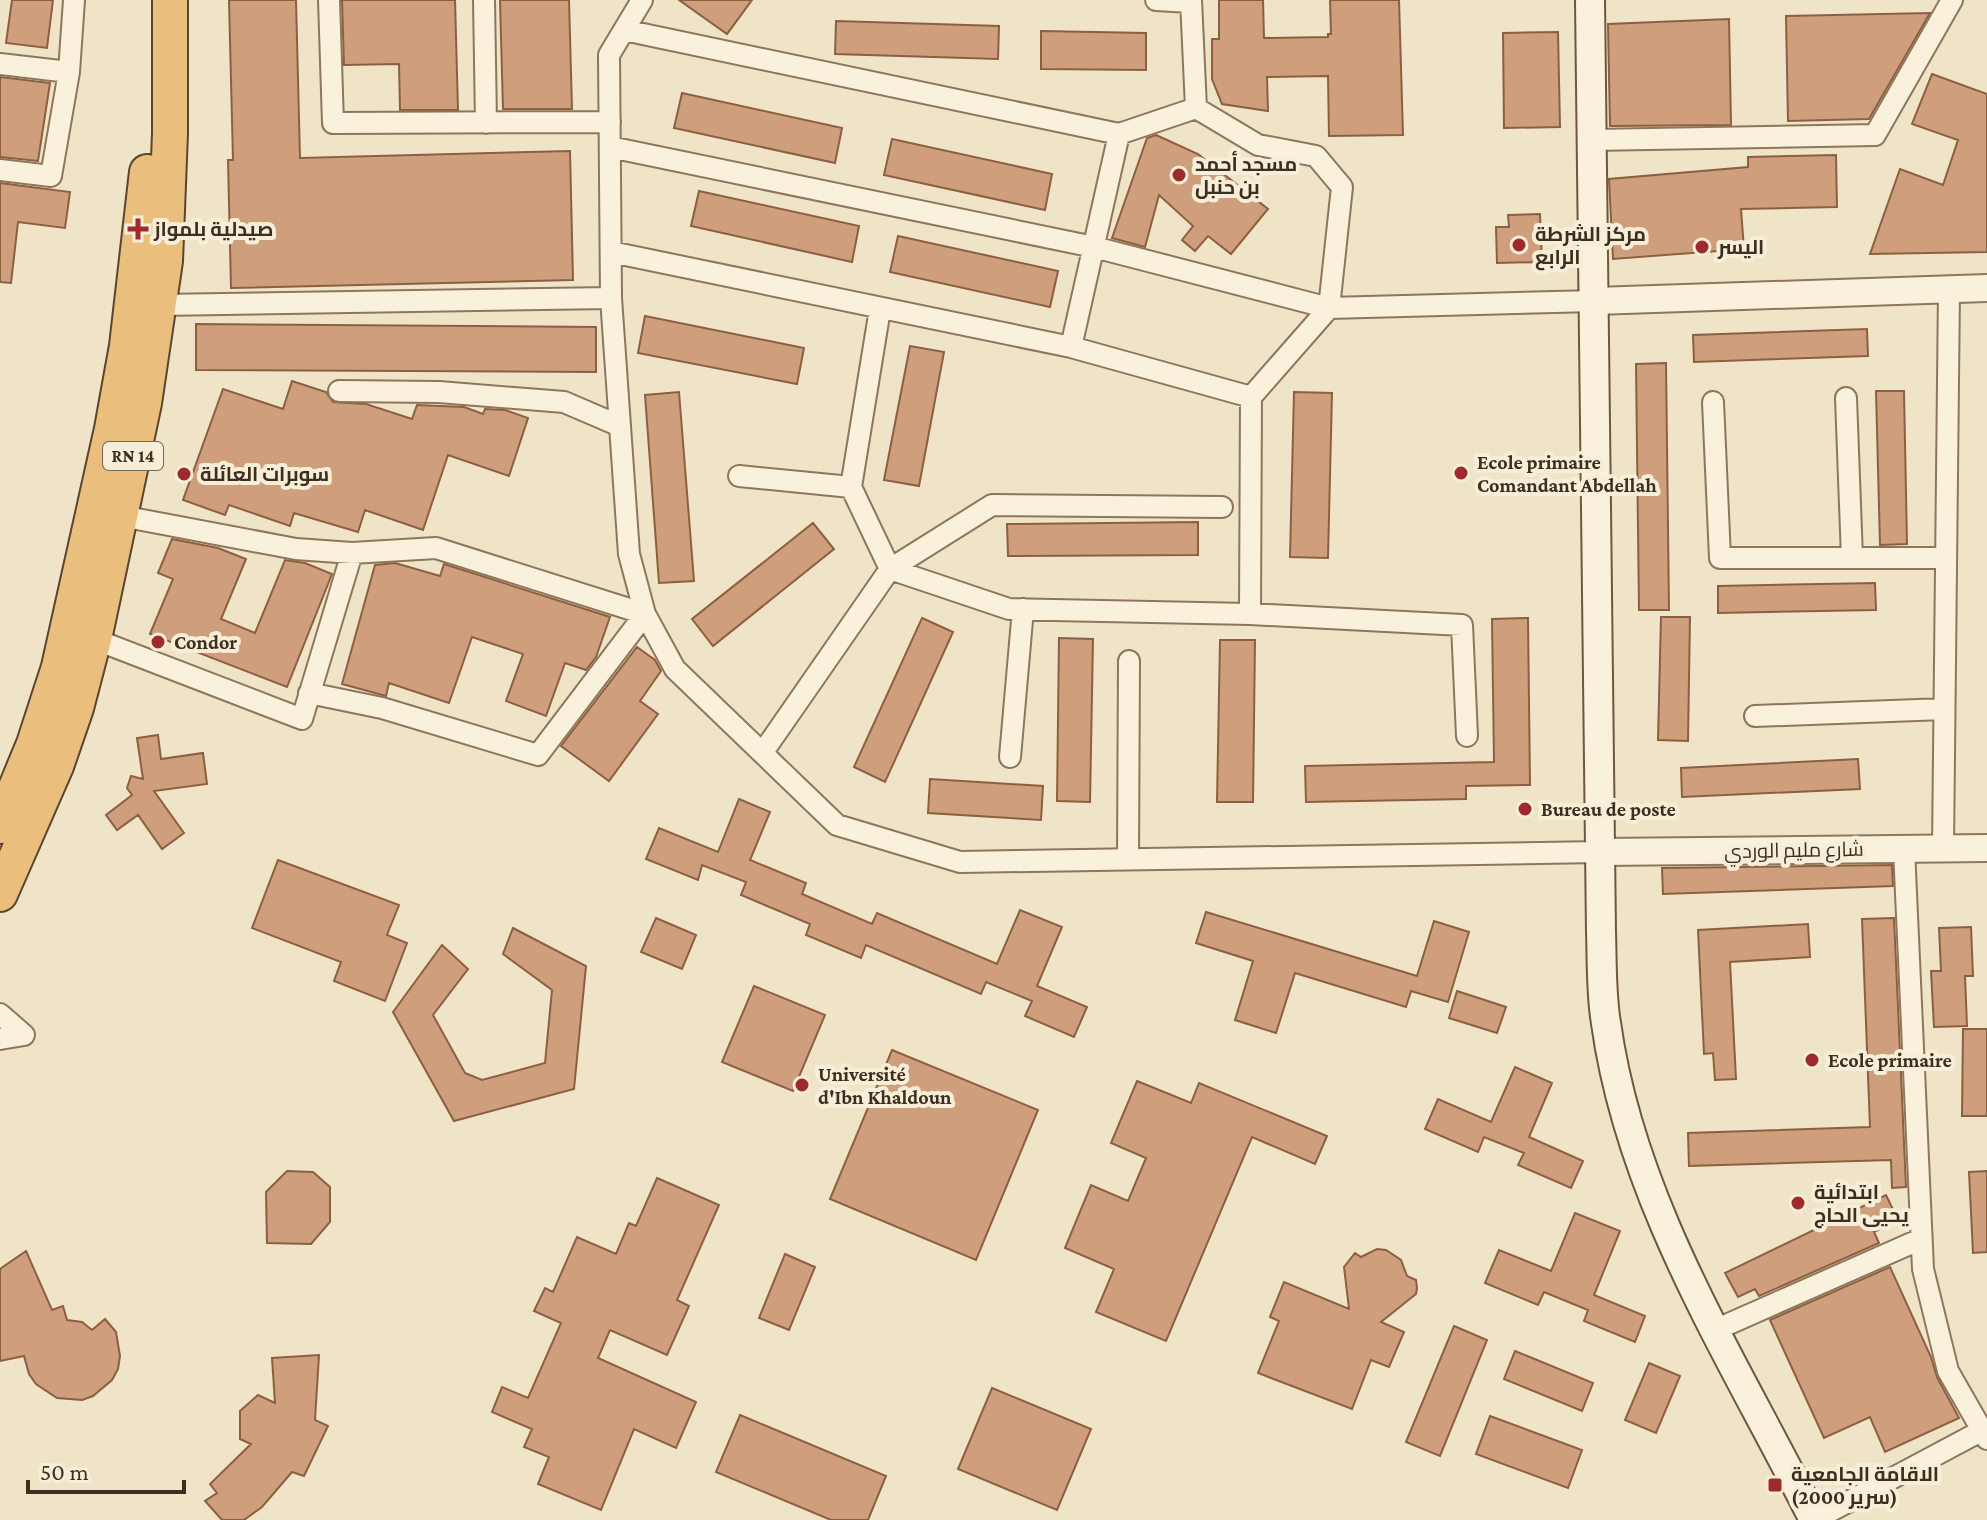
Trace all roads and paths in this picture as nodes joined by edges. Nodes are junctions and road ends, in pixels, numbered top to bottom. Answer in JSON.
{"nodes":[{"id":1,"x":74,"y":0,"type":"edge"},
{"id":2,"x":150,"y":0,"type":"edge"},
{"id":3,"x":170,"y":0,"type":"edge"},
{"id":4,"x":329,"y":0,"type":"edge"},
{"id":5,"x":484,"y":0,"type":"edge"},
{"id":6,"x":642,"y":0,"type":"edge"},
{"id":7,"x":1156,"y":0,"type":"edge"},
{"id":8,"x":1590,"y":0,"type":"edge"},
{"id":9,"x":1952,"y":0,"type":"edge"},
{"id":10,"x":1191,"y":1,"type":"edge"},
{"id":11,"x":624,"y":30,"type":"junction"},
{"id":12,"x":0,"y":64,"type":"edge"},
{"id":13,"x":69,"y":72,"type":"junction"},
{"id":14,"x":1196,"y":108,"type":"junction"},
{"id":15,"x":610,"y":122,"type":"junction"},
{"id":16,"x":486,"y":123,"type":"junction"},
{"id":17,"x":1119,"y":134,"type":"junction"},
{"id":18,"x":1592,"y":140,"type":"junction"},
{"id":19,"x":610,"y":147,"type":"junction"},
{"id":20,"x":0,"y":170,"type":"edge"},
{"id":21,"x":1094,"y":247,"type":"junction"},
{"id":22,"x":611,"y":252,"type":"junction"},
{"id":23,"x":1987,"y":288,"type":"edge"},
{"id":24,"x":1949,"y":289,"type":"junction"},
{"id":25,"x":611,"y":298,"type":"junction"},
{"id":26,"x":1595,"y":301,"type":"junction"},
{"id":27,"x":159,"y":305,"type":"junction"},
{"id":28,"x":1329,"y":308,"type":"junction"},
{"id":29,"x":880,"y":309,"type":"junction"},
{"id":30,"x":1071,"y":347,"type":"junction"},
{"id":31,"x":339,"y":391,"type":"dead end"},
{"id":32,"x":1251,"y":397,"type":"junction"},
{"id":33,"x":1846,"y":398,"type":"dead end"},
{"id":34,"x":1713,"y":402,"type":"dead end"},
{"id":35,"x":620,"y":426,"type":"junction"},
{"id":36,"x":739,"y":476,"type":"dead end"},
{"id":37,"x":851,"y":487,"type":"junction"},
{"id":38,"x":1222,"y":507,"type":"dead end"},
{"id":39,"x":121,"y":516,"type":"junction"},
{"id":40,"x":352,"y":553,"type":"junction"},
{"id":41,"x":1852,"y":558,"type":"junction"},
{"id":42,"x":1946,"y":558,"type":"junction"},
{"id":43,"x":890,"y":569,"type":"junction"},
{"id":44,"x":1023,"y":609,"type":"junction"},
{"id":45,"x":645,"y":614,"type":"junction"},
{"id":46,"x":1250,"y":614,"type":"junction"},
{"id":47,"x":94,"y":639,"type":"junction"},
{"id":48,"x":1129,"y":661,"type":"dead end"},
{"id":49,"x":309,"y":693,"type":"junction"},
{"id":50,"x":1944,"y":709,"type":"junction"},
{"id":51,"x":1755,"y":716,"type":"dead end"},
{"id":52,"x":1467,"y":736,"type":"dead end"},
{"id":53,"x":763,"y":752,"type":"junction"},
{"id":54,"x":1010,"y":757,"type":"dead end"},
{"id":55,"x":0,"y":826,"type":"edge"},
{"id":56,"x":1943,"y":848,"type":"junction"},
{"id":57,"x":1987,"y":848,"type":"edge"},
{"id":58,"x":1904,"y":849,"type":"junction"},
{"id":59,"x":1600,"y":852,"type":"junction"},
{"id":60,"x":1128,"y":859,"type":"junction"},
{"id":61,"x":0,"y":894,"type":"edge"},
{"id":62,"x":0,"y":1014,"type":"edge"},
{"id":63,"x":0,"y":1039,"type":"edge"},
{"id":64,"x":1921,"y":1239,"type":"junction"},
{"id":65,"x":1715,"y":1330,"type":"junction"},
{"id":66,"x":1984,"y":1435,"type":"edge"},
{"id":67,"x":1814,"y":1520,"type":"edge"}],
"edges":[{"from":1,"to":13,"type":"street"},
{"from":2,"to":55,"type":"highway","number":"RN 14"},
{"from":3,"to":27,"type":"highway","number":"RN 14"},
{"from":4,"to":16,"type":"street"},
{"from":5,"to":16,"type":"street"},
{"from":6,"to":11,"type":"street"},
{"from":7,"to":10,"type":"street"},
{"from":8,"to":18,"type":"main road"},
{"from":9,"to":18,"type":"street"},
{"from":10,"to":14,"type":"street"},
{"from":11,"to":15,"type":"street"},
{"from":11,"to":17,"type":"street"},
{"from":12,"to":13,"type":"street"},
{"from":13,"to":20,"type":"street"},
{"from":14,"to":17,"type":"street"},
{"from":14,"to":28,"type":"street"},
{"from":15,"to":16,"type":"street"},
{"from":15,"to":19,"type":"street"},
{"from":17,"to":21,"type":"street"},
{"from":18,"to":26,"type":"main road"},
{"from":19,"to":21,"type":"street"},
{"from":19,"to":22,"type":"street"},
{"from":21,"to":28,"type":"street"},
{"from":21,"to":30,"type":"street"},
{"from":22,"to":25,"type":"street"},
{"from":22,"to":29,"type":"street"},
{"from":23,"to":24,"type":"street"},
{"from":24,"to":26,"type":"street"},
{"from":24,"to":42,"type":"street"},
{"from":25,"to":27,"type":"street"},
{"from":25,"to":35,"type":"street"},
{"from":26,"to":28,"type":"street"},
{"from":26,"to":59,"type":"main road"},
{"from":27,"to":39,"type":"highway","number":"RN 14"},
{"from":28,"to":32,"type":"street"},
{"from":29,"to":30,"type":"street"},
{"from":29,"to":37,"type":"street"},
{"from":30,"to":32,"type":"street"},
{"from":31,"to":35,"type":"street"},
{"from":32,"to":46,"type":"street"},
{"from":33,"to":41,"type":"street"},
{"from":34,"to":41,"type":"street"},
{"from":35,"to":45,"type":"street"},
{"from":36,"to":37,"type":"street"},
{"from":37,"to":43,"type":"street"},
{"from":38,"to":43,"type":"street"},
{"from":39,"to":40,"type":"street"},
{"from":39,"to":47,"type":"highway","number":"RN 14"},
{"from":40,"to":45,"type":"street"},
{"from":40,"to":49,"type":"street"},
{"from":41,"to":42,"type":"street"},
{"from":42,"to":50,"type":"street"},
{"from":43,"to":44,"type":"street"},
{"from":43,"to":53,"type":"street"},
{"from":44,"to":46,"type":"street"},
{"from":44,"to":54,"type":"street"},
{"from":45,"to":49,"type":"street"},
{"from":45,"to":53,"type":"street"},
{"from":46,"to":52,"type":"street"},
{"from":47,"to":49,"type":"street"},
{"from":47,"to":61,"type":"highway","number":"RN 14"},
{"from":48,"to":60,"type":"street"},
{"from":50,"to":51,"type":"street"},
{"from":50,"to":56,"type":"street"},
{"from":53,"to":60,"type":"street"},
{"from":56,"to":57,"type":"street","name":"شارع مليم الوردي"},
{"from":56,"to":58,"type":"street","name":"شارع مليم الوردي"},
{"from":58,"to":59,"type":"street","name":"شارع مليم الوردي"},
{"from":58,"to":64,"type":"street"},
{"from":59,"to":60,"type":"street"},
{"from":59,"to":65,"type":"main road"},
{"from":62,"to":63,"type":"street"},
{"from":64,"to":65,"type":"street"},
{"from":64,"to":66,"type":"street"},
{"from":65,"to":67,"type":"main road"},
{"from":66,"to":67,"type":"street"}]}
